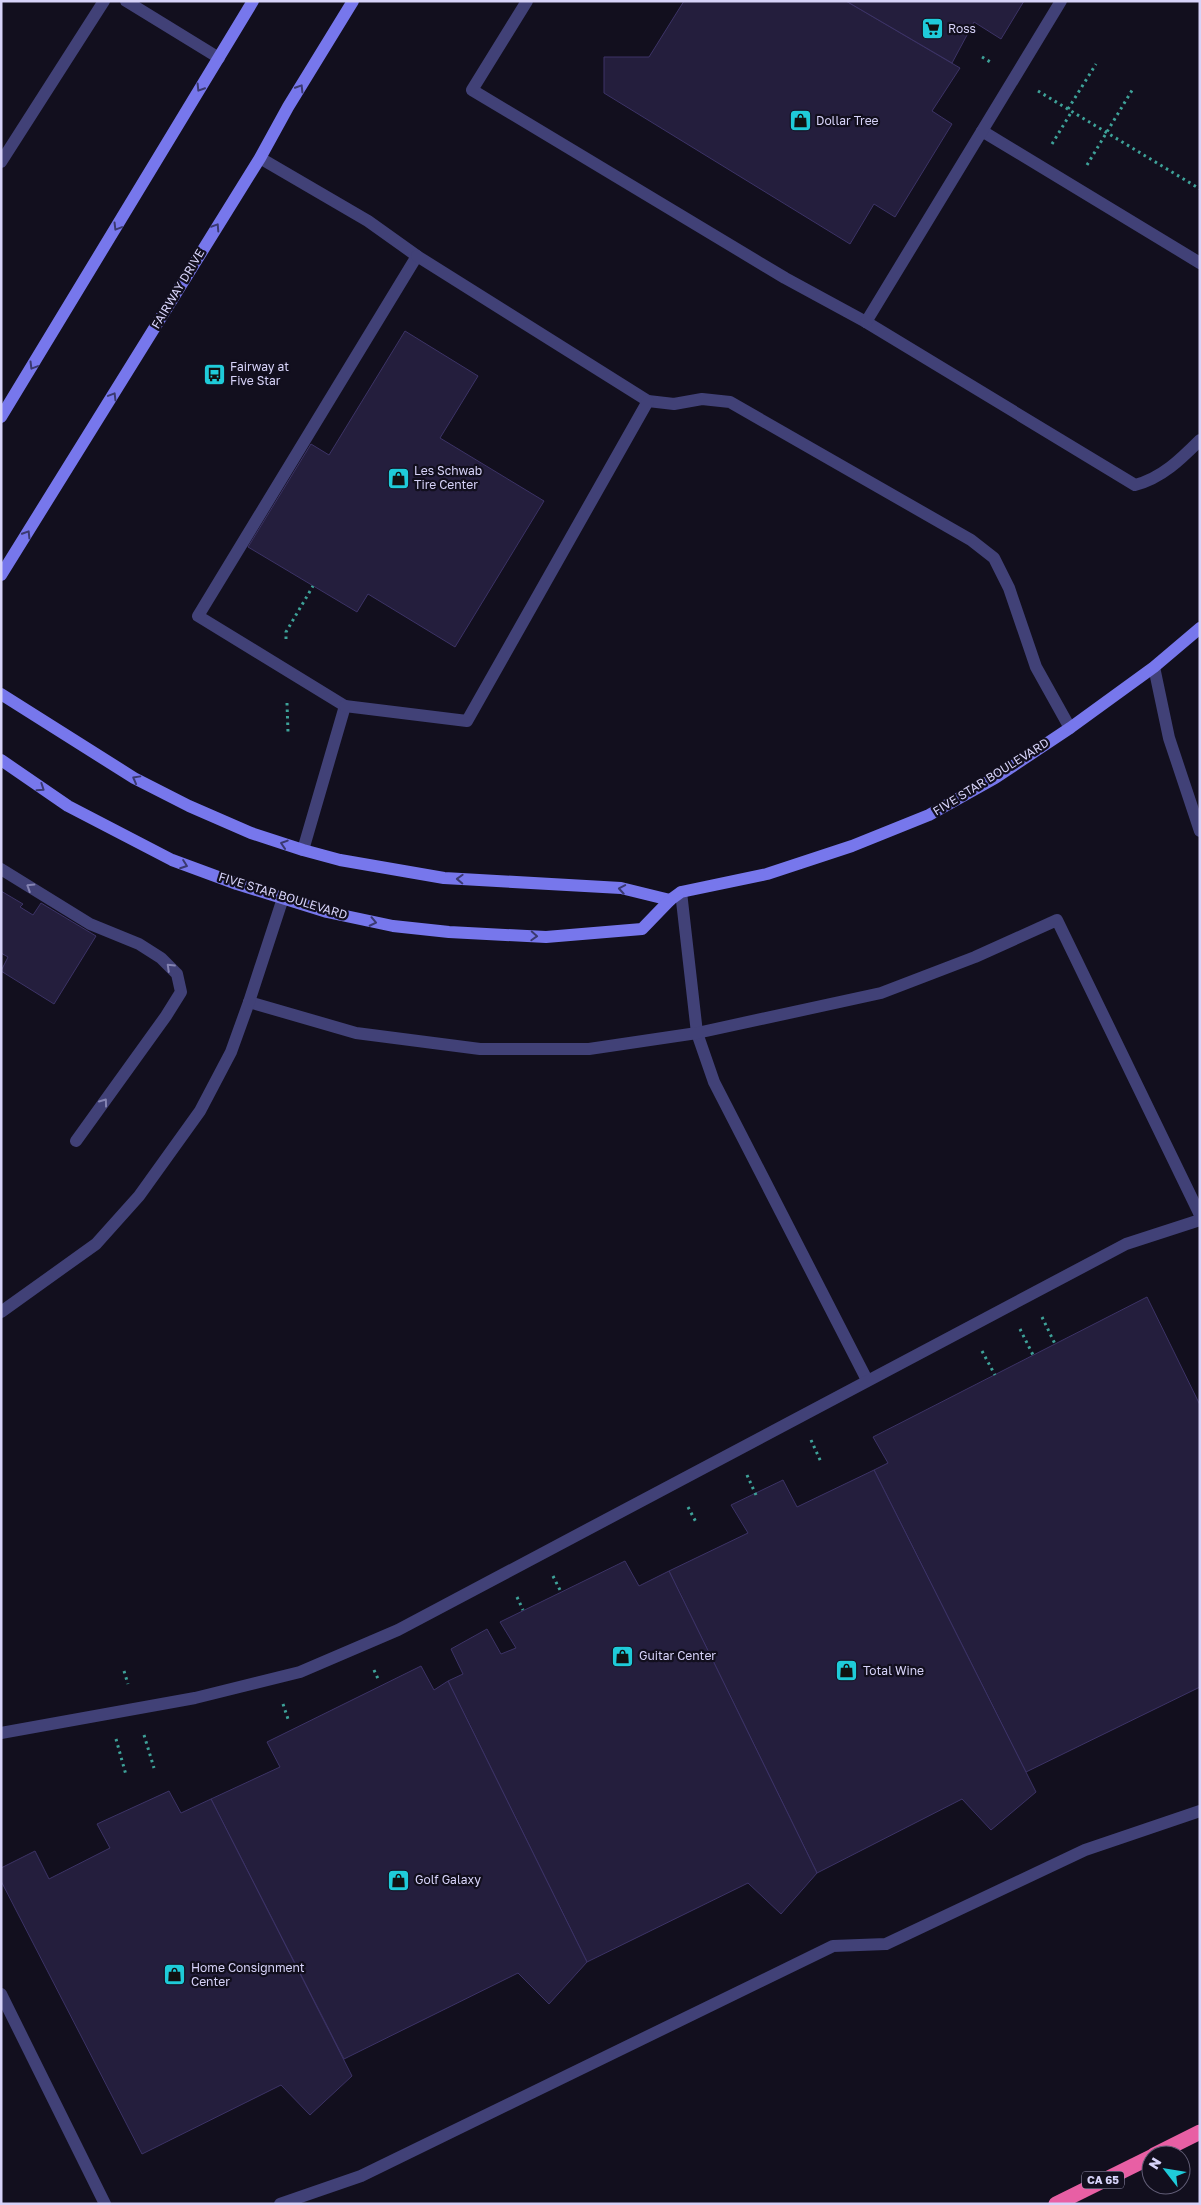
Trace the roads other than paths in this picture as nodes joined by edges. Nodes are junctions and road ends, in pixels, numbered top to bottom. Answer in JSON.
{"nodes":[{"id":1,"x":104,"y":1,"type":"edge"},
{"id":2,"x":126,"y":1,"type":"edge"},
{"id":3,"x":253,"y":1,"type":"edge"},
{"id":4,"x":353,"y":1,"type":"edge"},
{"id":5,"x":527,"y":1,"type":"edge"},
{"id":6,"x":1061,"y":1,"type":"edge"},
{"id":7,"x":219,"y":58,"type":"junction"},
{"id":8,"x":982,"y":131,"type":"junction"},
{"id":9,"x":260,"y":158,"type":"junction"},
{"id":10,"x":1,"y":162,"type":"edge"},
{"id":11,"x":417,"y":256,"type":"junction"},
{"id":12,"x":1200,"y":263,"type":"edge"},
{"id":13,"x":866,"y":322,"type":"junction"},
{"id":14,"x":648,"y":401,"type":"junction"},
{"id":15,"x":1,"y":417,"type":"edge"},
{"id":16,"x":1200,"y":440,"type":"edge"},
{"id":17,"x":1,"y":575,"type":"edge"},
{"id":18,"x":1200,"y":628,"type":"edge"},
{"id":19,"x":1154,"y":667,"type":"junction"},
{"id":20,"x":1,"y":694,"type":"edge"},
{"id":21,"x":345,"y":706,"type":"junction"},
{"id":22,"x":1070,"y":728,"type":"junction"},
{"id":23,"x":1,"y":760,"type":"edge"},
{"id":24,"x":1200,"y":789,"type":"edge"},
{"id":25,"x":1190,"y":798,"type":"junction"},
{"id":26,"x":1200,"y":831,"type":"edge"},
{"id":27,"x":303,"y":850,"type":"junction"},
{"id":28,"x":1,"y":869,"type":"edge"},
{"id":29,"x":681,"y":892,"type":"junction"},
{"id":30,"x":283,"y":898,"type":"junction"},
{"id":31,"x":670,"y":900,"type":"junction"},
{"id":32,"x":249,"y":1002,"type":"junction"},
{"id":33,"x":697,"y":1033,"type":"junction"},
{"id":34,"x":76,"y":1141,"type":"dead end"},
{"id":35,"x":1200,"y":1215,"type":"edge"},
{"id":36,"x":1200,"y":1220,"type":"edge"},
{"id":37,"x":1,"y":1312,"type":"edge"},
{"id":38,"x":868,"y":1380,"type":"junction"},
{"id":39,"x":1,"y":1733,"type":"edge"},
{"id":40,"x":1200,"y":1811,"type":"edge"},
{"id":41,"x":1,"y":1994,"type":"edge"},
{"id":42,"x":1200,"y":2132,"type":"edge"},
{"id":43,"x":1175,"y":2145,"type":"edge"},
{"id":44,"x":1141,"y":2162,"type":"edge"},
{"id":45,"x":105,"y":2204,"type":"edge"},
{"id":46,"x":280,"y":2204,"type":"edge"},
{"id":47,"x":1056,"y":2204,"type":"edge"}],
"edges":[{"from":1,"to":10,"type":"lane"},
{"from":2,"to":7,"type":"lane"},
{"from":3,"to":7,"type":"street"},
{"from":9,"to":4,"type":"street","name":"FAIRWAY DRIVE","one_way":true},
{"from":5,"to":13,"type":"lane"},
{"from":6,"to":8,"type":"lane"},
{"from":7,"to":15,"type":"street","one_way":true},
{"from":8,"to":12,"type":"lane"},
{"from":8,"to":13,"type":"lane"},
{"from":9,"to":11,"type":"lane"},
{"from":17,"to":9,"type":"street","name":"FAIRWAY DRIVE","one_way":true},
{"from":11,"to":14,"type":"lane"},
{"from":11,"to":21,"type":"lane"},
{"from":13,"to":16,"type":"lane"},
{"from":14,"to":21,"type":"lane"},
{"from":14,"to":22,"type":"lane"},
{"from":18,"to":19,"type":"street","name":"FIVE STAR BOULEVARD"},
{"from":19,"to":22,"type":"street","name":"FIVE STAR BOULEVARD"},
{"from":19,"to":25,"type":"lane"},
{"from":27,"to":20,"type":"street","one_way":true},
{"from":21,"to":27,"type":"lane"},
{"from":22,"to":29,"type":"street","name":"FIVE STAR BOULEVARD"},
{"from":23,"to":30,"type":"street","name":"FIVE STAR BOULEVARD","one_way":true},
{"from":24,"to":25,"type":"lane"},
{"from":25,"to":26,"type":"lane"},
{"from":31,"to":27,"type":"street","one_way":true},
{"from":34,"to":28,"type":"lane","one_way":true},
{"from":29,"to":31,"type":"street","name":"FIVE STAR BOULEVARD"},
{"from":29,"to":33,"type":"lane"},
{"from":30,"to":31,"type":"street","name":"FIVE STAR BOULEVARD","one_way":true},
{"from":30,"to":32,"type":"lane"},
{"from":32,"to":33,"type":"lane"},
{"from":32,"to":37,"type":"lane"},
{"from":33,"to":35,"type":"lane"},
{"from":33,"to":38,"type":"lane"},
{"from":36,"to":38,"type":"lane"},
{"from":38,"to":39,"type":"lane"},
{"from":40,"to":46,"type":"lane"},
{"from":41,"to":45,"type":"lane"},
{"from":42,"to":43,"type":"highway","number":"CA 65"},
{"from":44,"to":47,"type":"highway","number":"CA 65"}]}
